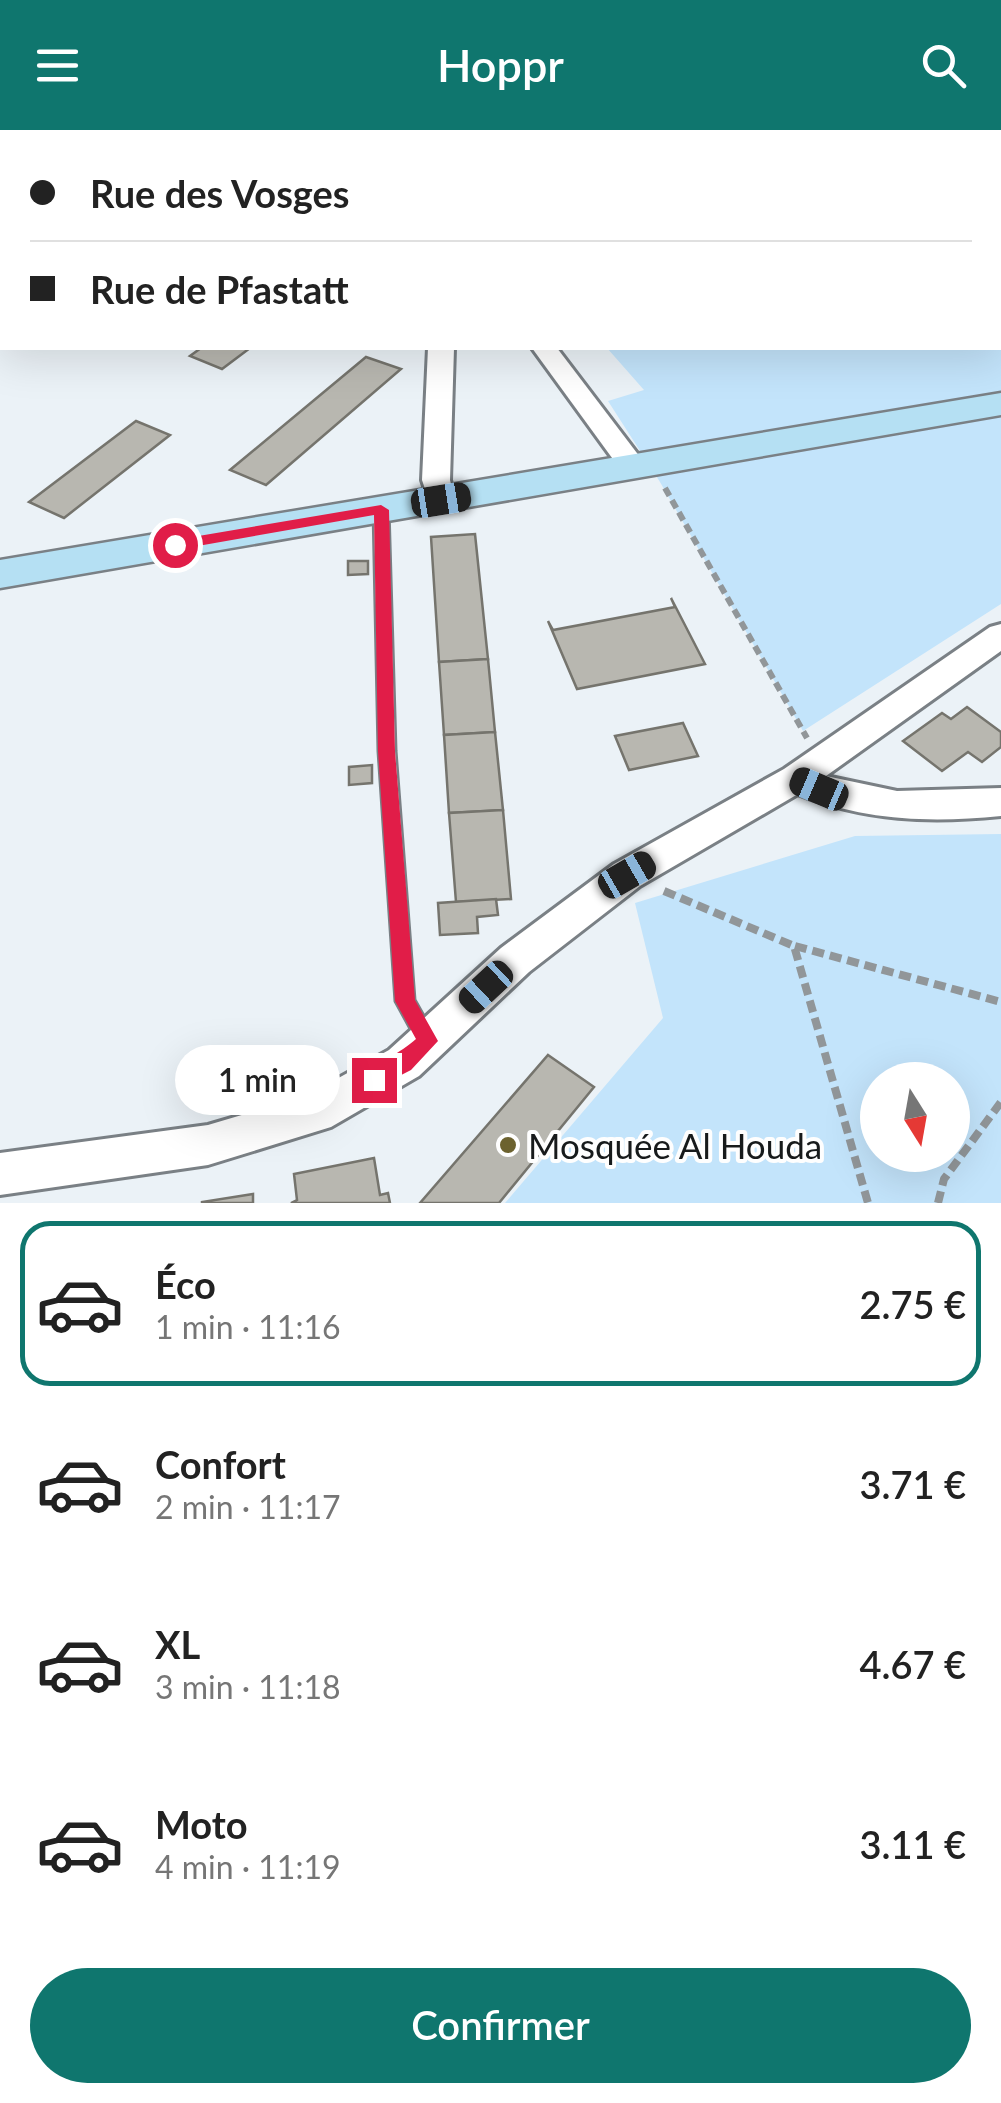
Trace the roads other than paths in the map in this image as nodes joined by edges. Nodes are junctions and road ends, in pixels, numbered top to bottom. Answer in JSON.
{"nodes":[{"id":1,"x":441,"y":350,"type":"edge"},
{"id":2,"x":546,"y":350,"type":"edge"},
{"id":3,"x":1001,"y":404,"type":"edge"},
{"id":4,"x":642,"y":466,"type":"junction"},
{"id":5,"x":441,"y":500,"type":"junction"},
{"id":6,"x":381,"y":510,"type":"junction"},
{"id":7,"x":0,"y":574,"type":"edge"},
{"id":8,"x":1001,"y":635,"type":"edge"},
{"id":9,"x":808,"y":770,"type":"junction"},
{"id":10,"x":1001,"y":802,"type":"edge"},
{"id":11,"x":428,"y":1041,"type":"junction"},
{"id":12,"x":0,"y":1174,"type":"edge"}],
"edges":[{"from":1,"to":5,"type":"street"},
{"from":2,"to":4,"type":"street"},
{"from":3,"to":4,"type":"main road"},
{"from":4,"to":5,"type":"main road"},
{"from":5,"to":6,"type":"main road"},
{"from":6,"to":7,"type":"main road"},
{"from":6,"to":11,"type":"lane"},
{"from":8,"to":9,"type":"street"},
{"from":9,"to":10,"type":"street"},
{"from":9,"to":11,"type":"street"},
{"from":11,"to":12,"type":"street"}]}
